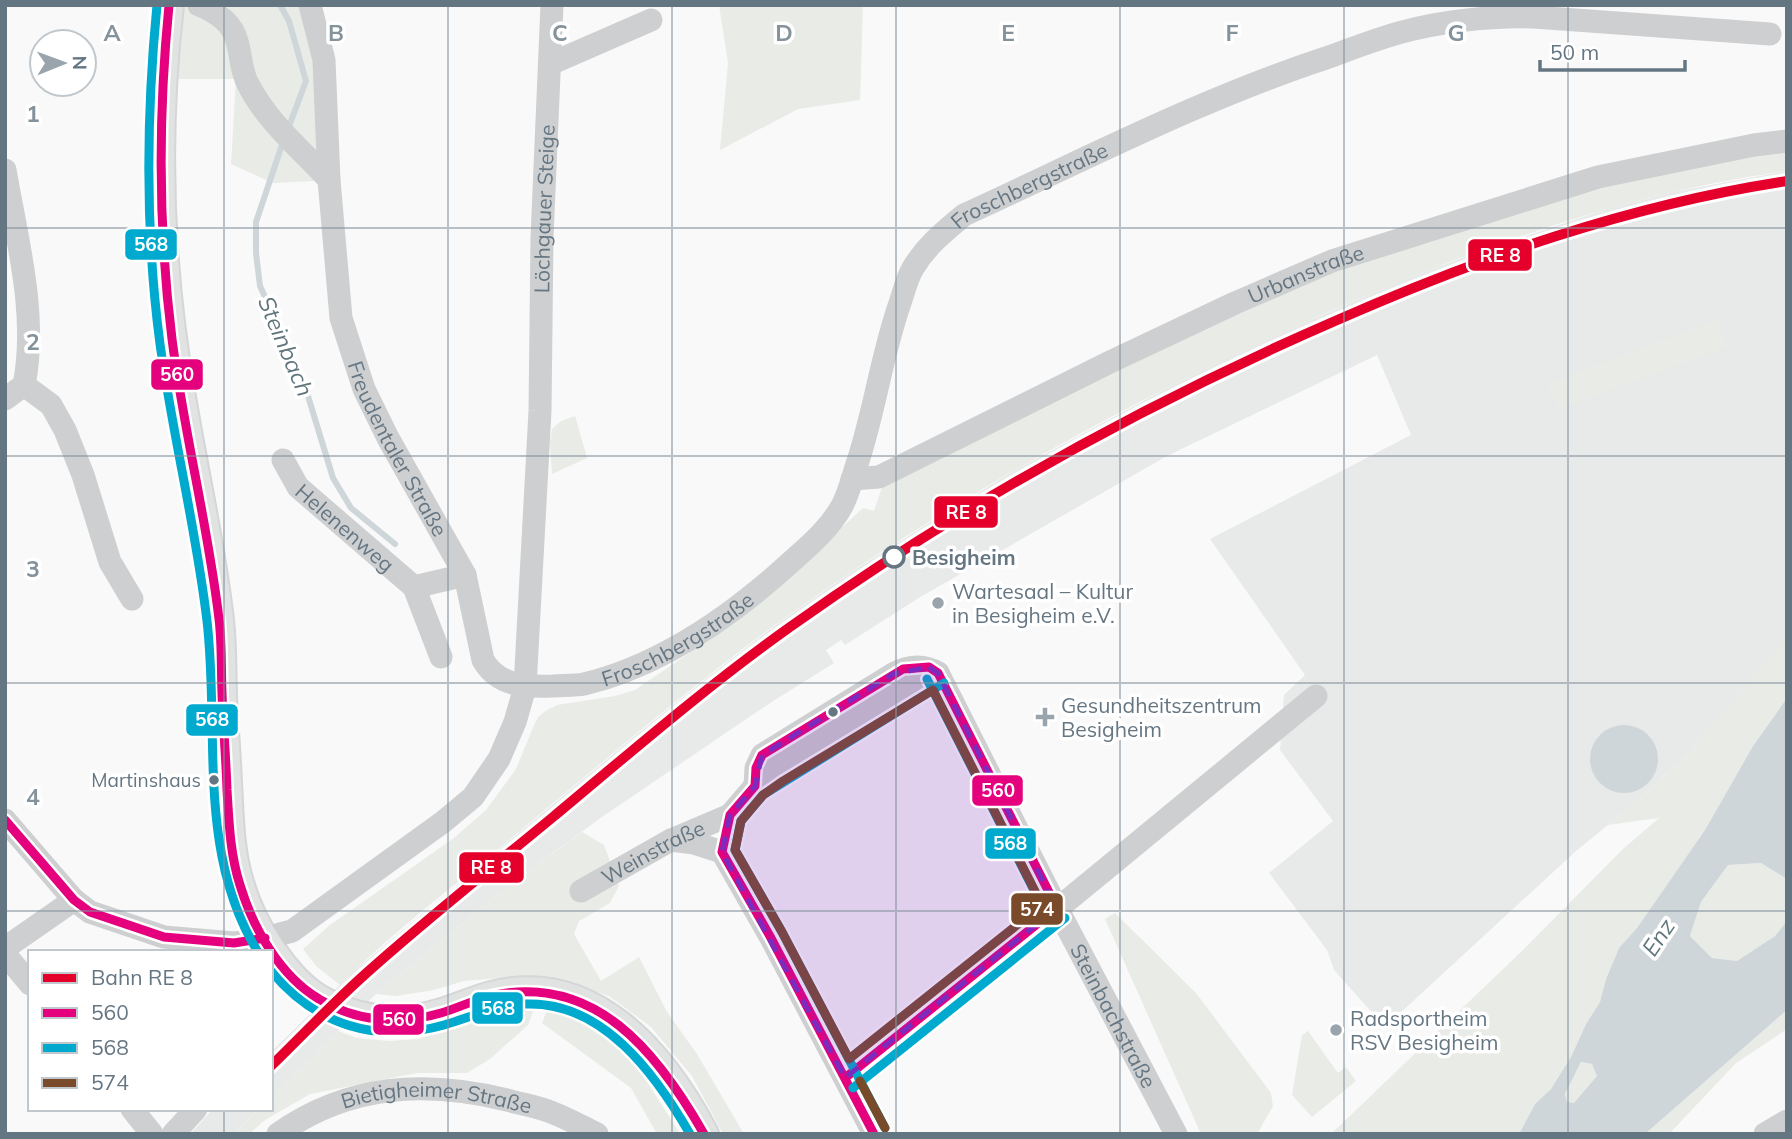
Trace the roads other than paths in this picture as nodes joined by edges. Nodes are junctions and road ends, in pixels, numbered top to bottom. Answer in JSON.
{"nodes":[{"id":1,"x":169,"y":5,"type":"edge"},
{"id":2,"x":199,"y":5,"type":"edge"},
{"id":3,"x":310,"y":5,"type":"edge"},
{"id":4,"x":552,"y":5,"type":"edge"},
{"id":5,"x":651,"y":20,"type":"dead end"},
{"id":6,"x":1770,"y":34,"type":"dead end"},
{"id":7,"x":550,"y":64,"type":"junction"},
{"id":8,"x":1787,"y":141,"type":"edge"},
{"id":9,"x":5,"y":170,"type":"edge"},
{"id":10,"x":328,"y":180,"type":"junction"},
{"id":11,"x":24,"y":384,"type":"junction"},
{"id":12,"x":5,"y":399,"type":"edge"},
{"id":13,"x":283,"y":460,"type":"dead end"},
{"id":14,"x":852,"y":479,"type":"junction"},
{"id":15,"x":465,"y":575,"type":"junction"},
{"id":16,"x":414,"y":587,"type":"junction"},
{"id":17,"x":132,"y":599,"type":"dead end"},
{"id":18,"x":441,"y":657,"type":"dead end"},
{"id":19,"x":938,"y":673,"type":"joint"},
{"id":20,"x":525,"y":687,"type":"junction"},
{"id":21,"x":1316,"y":696,"type":"dead end"},
{"id":22,"x":730,"y":816,"type":"junction"},
{"id":23,"x":5,"y":820,"type":"edge"},
{"id":24,"x":671,"y":841,"type":"junction"},
{"id":25,"x":722,"y":852,"type":"junction"},
{"id":26,"x":581,"y":891,"type":"dead end"},
{"id":27,"x":74,"y":900,"type":"junction"},
{"id":28,"x":1058,"y":908,"type":"junction"},
{"id":29,"x":265,"y":938,"type":"junction"},
{"id":30,"x":5,"y":948,"type":"edge"},
{"id":31,"x":5,"y":954,"type":"edge"},
{"id":32,"x":28,"y":982,"type":"edge"},
{"id":33,"x":845,"y":1077,"type":"junction"},
{"id":34,"x":134,"y":1111,"type":"edge"},
{"id":35,"x":194,"y":1111,"type":"edge"},
{"id":36,"x":1787,"y":1121,"type":"edge"},
{"id":37,"x":152,"y":1134,"type":"edge"},
{"id":38,"x":173,"y":1134,"type":"edge"},
{"id":39,"x":278,"y":1134,"type":"edge"},
{"id":40,"x":597,"y":1134,"type":"edge"},
{"id":41,"x":705,"y":1134,"type":"edge"},
{"id":42,"x":874,"y":1134,"type":"edge"},
{"id":43,"x":1176,"y":1134,"type":"edge"},
{"id":44,"x":1765,"y":1134,"type":"edge"}],
"edges":[{"from":1,"to":29,"type":"main road"},
{"from":2,"to":10,"type":"street"},
{"from":3,"to":10,"type":"street","name":"Freudentaler Straße"},
{"from":4,"to":7,"type":"street","name":"Löchgauer Steige"},
{"from":5,"to":7,"type":"street"},
{"from":6,"to":14,"type":"street","name":"Froschbergstraße"},
{"from":7,"to":20,"type":"street","name":"Löchgauer Steige"},
{"from":8,"to":14,"type":"street","name":"Urbanstraße"},
{"from":9,"to":11,"type":"street"},
{"from":10,"to":15,"type":"street","name":"Freudentaler Straße"},
{"from":11,"to":12,"type":"street"},
{"from":11,"to":17,"type":"street"},
{"from":13,"to":16,"type":"street","name":"Helenenweg"},
{"from":14,"to":20,"type":"street","name":"Froschbergstraße"},
{"from":15,"to":16,"type":"street","name":"Helenenweg"},
{"from":15,"to":20,"type":"street","name":"Freudentaler Straße"},
{"from":16,"to":18,"type":"street","name":"Helenenweg"},
{"from":19,"to":22,"type":"street","name":"Weinstraße"},
{"from":19,"to":28,"type":"street","name":"Steinbachstraße"},
{"from":20,"to":29,"type":"street"},
{"from":21,"to":28,"type":"street"},
{"from":22,"to":24,"type":"street","name":"Weinstraße"},
{"from":22,"to":25,"type":"street"},
{"from":23,"to":27,"type":"street"},
{"from":24,"to":25,"type":"street"},
{"from":24,"to":26,"type":"street","name":"Weinstraße"},
{"from":25,"to":33,"type":"street"},
{"from":27,"to":29,"type":"street"},
{"from":27,"to":30,"type":"street"},
{"from":28,"to":33,"type":"street"},
{"from":28,"to":43,"type":"street","name":"Steinbachstraße"},
{"from":29,"to":41,"type":"main road"},
{"from":31,"to":32,"type":"street"},
{"from":33,"to":42,"type":"street"},
{"from":34,"to":37,"type":"street"},
{"from":35,"to":38,"type":"street"},
{"from":36,"to":44,"type":"street"},
{"from":39,"to":40,"type":"street","name":"Bietigheimer Straße"}]}
